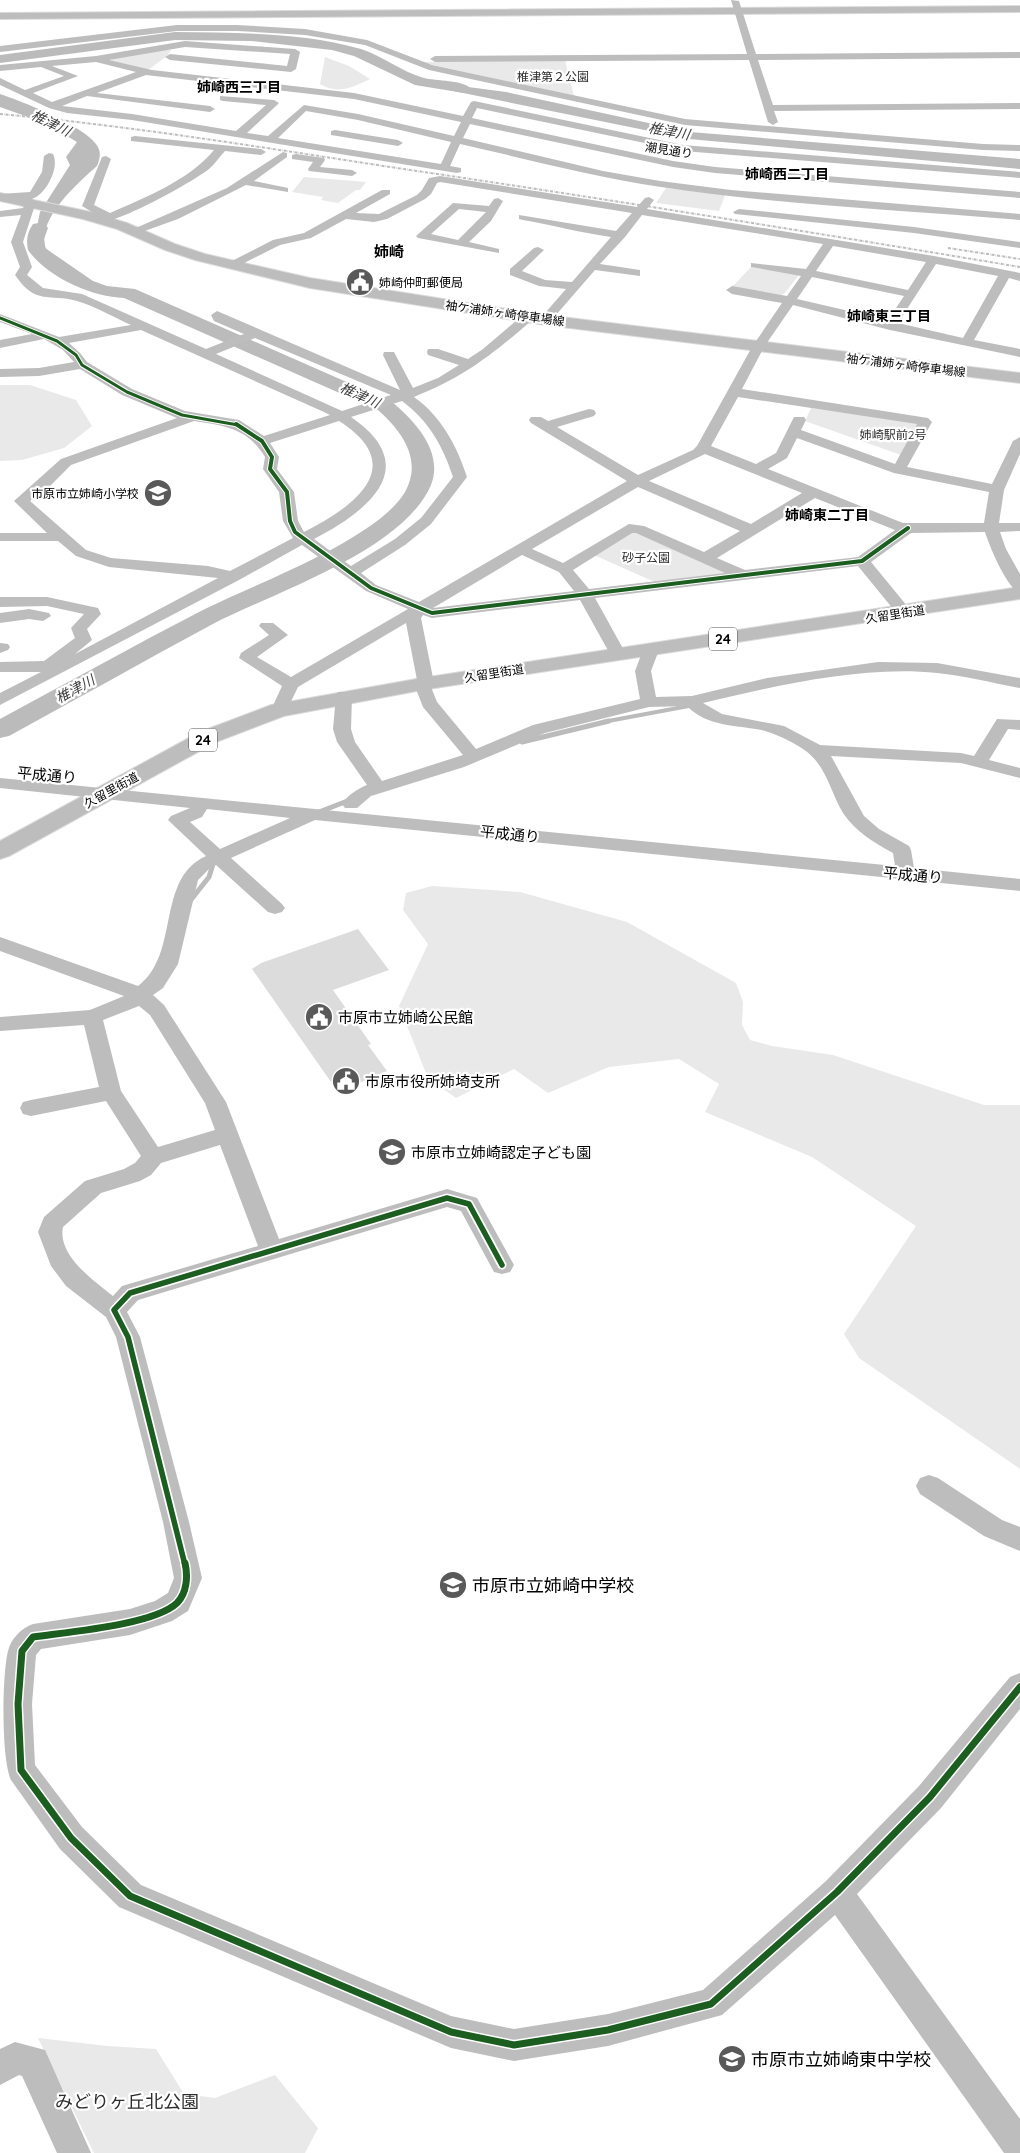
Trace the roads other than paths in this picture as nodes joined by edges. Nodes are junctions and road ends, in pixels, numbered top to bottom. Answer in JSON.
{"nodes":[{"id":1,"x":818,"y":0,"type":"edge"},
{"id":2,"x":0,"y":4,"type":"edge"},
{"id":3,"x":18,"y":4,"type":"junction"},
{"id":4,"x":737,"y":6,"type":"edge"},
{"id":5,"x":374,"y":8,"type":"junction"},
{"id":6,"x":1020,"y":9,"type":"edge"},
{"id":7,"x":218,"y":14,"type":"junction"},
{"id":8,"x":0,"y":16,"type":"edge"},
{"id":9,"x":14,"y":16,"type":"junction"},
{"id":10,"x":214,"y":27,"type":"junction"},
{"id":11,"x":178,"y":46,"type":"junction"},
{"id":12,"x":0,"y":49,"type":"edge"},
{"id":13,"x":1020,"y":55,"type":"edge"},
{"id":14,"x":170,"y":57,"type":"junction"},
{"id":15,"x":753,"y":57,"type":"junction"},
{"id":16,"x":96,"y":59,"type":"junction"},
{"id":17,"x":410,"y":60,"type":"junction"},
{"id":18,"x":38,"y":64,"type":"junction"},
{"id":19,"x":0,"y":68,"type":"edge"},
{"id":20,"x":146,"y":72,"type":"junction"},
{"id":21,"x":0,"y":81,"type":"edge"},
{"id":22,"x":254,"y":84,"type":"junction"},
{"id":23,"x":25,"y":93,"type":"junction"},
{"id":24,"x":86,"y":94,"type":"junction"},
{"id":25,"x":223,"y":98,"type":"junction"},
{"id":26,"x":52,"y":106,"type":"junction"},
{"id":27,"x":1020,"y":106,"type":"edge"},
{"id":28,"x":769,"y":108,"type":"junction"},
{"id":29,"x":210,"y":109,"type":"junction"},
{"id":30,"x":358,"y":117,"type":"junction"},
{"id":31,"x":466,"y":120,"type":"junction"},
{"id":32,"x":189,"y":127,"type":"junction"},
{"id":33,"x":776,"y":131,"type":"junction"},
{"id":34,"x":335,"y":133,"type":"junction"},
{"id":35,"x":238,"y":135,"type":"junction"},
{"id":36,"x":135,"y":139,"type":"dead end"},
{"id":37,"x":270,"y":140,"type":"junction"},
{"id":38,"x":457,"y":140,"type":"junction"},
{"id":39,"x":312,"y":148,"type":"junction"},
{"id":40,"x":683,"y":148,"type":"junction"},
{"id":41,"x":1020,"y":148,"type":"edge"},
{"id":42,"x":221,"y":149,"type":"junction"},
{"id":43,"x":283,"y":155,"type":"junction"},
{"id":44,"x":49,"y":156,"type":"dead end"},
{"id":45,"x":379,"y":158,"type":"junction"},
{"id":46,"x":106,"y":159,"type":"dead end"},
{"id":47,"x":673,"y":164,"type":"junction"},
{"id":48,"x":882,"y":164,"type":"junction"},
{"id":49,"x":444,"y":168,"type":"junction"},
{"id":50,"x":352,"y":173,"type":"dead end"},
{"id":51,"x":474,"y":173,"type":"dead end"},
{"id":52,"x":1020,"y":175,"type":"edge"},
{"id":53,"x":246,"y":182,"type":"junction"},
{"id":54,"x":660,"y":184,"type":"junction"},
{"id":55,"x":878,"y":184,"type":"junction"},
{"id":56,"x":504,"y":189,"type":"junction"},
{"id":57,"x":284,"y":190,"type":"dead end"},
{"id":58,"x":386,"y":192,"type":"dead end"},
{"id":59,"x":1020,"y":195,"type":"edge"},
{"id":60,"x":1,"y":197,"type":"edge"},
{"id":61,"x":728,"y":201,"type":"junction"},
{"id":62,"x":369,"y":202,"type":"junction"},
{"id":63,"x":873,"y":204,"type":"junction"},
{"id":64,"x":645,"y":206,"type":"junction"},
{"id":65,"x":29,"y":207,"type":"junction"},
{"id":66,"x":398,"y":209,"type":"junction"},
{"id":67,"x":494,"y":210,"type":"junction"},
{"id":68,"x":0,"y":214,"type":"edge"},
{"id":69,"x":344,"y":215,"type":"junction"},
{"id":70,"x":1020,"y":216,"type":"edge"},
{"id":71,"x":523,"y":217,"type":"dead end"},
{"id":72,"x":106,"y":218,"type":"junction"},
{"id":73,"x":585,"y":218,"type":"dead end"},
{"id":74,"x":868,"y":226,"type":"junction"},
{"id":75,"x":575,"y":228,"type":"junction"},
{"id":76,"x":135,"y":231,"type":"junction"},
{"id":77,"x":621,"y":235,"type":"junction"},
{"id":78,"x":830,"y":242,"type":"junction"},
{"id":79,"x":460,"y":244,"type":"junction"},
{"id":80,"x":1020,"y":244,"type":"edge"},
{"id":81,"x":538,"y":250,"type":"dead end"},
{"id":82,"x":489,"y":251,"type":"dead end"},
{"id":83,"x":934,"y":259,"type":"junction"},
{"id":84,"x":232,"y":265,"type":"junction"},
{"id":85,"x":755,"y":265,"type":"dead end"},
{"id":86,"x":592,"y":266,"type":"junction"},
{"id":87,"x":636,"y":273,"type":"dead end"},
{"id":88,"x":808,"y":273,"type":"junction"},
{"id":89,"x":1005,"y":274,"type":"junction"},
{"id":90,"x":1020,"y":277,"type":"edge"},
{"id":91,"x":576,"y":286,"type":"junction"},
{"id":92,"x":732,"y":290,"type":"dead end"},
{"id":93,"x":911,"y":294,"type":"junction"},
{"id":94,"x":790,"y":299,"type":"junction"},
{"id":95,"x":217,"y":315,"type":"dead end"},
{"id":96,"x":528,"y":317,"type":"junction"},
{"id":97,"x":0,"y":318,"type":"edge"},
{"id":98,"x":546,"y":320,"type":"junction"},
{"id":99,"x":140,"y":325,"type":"junction"},
{"id":100,"x":890,"y":326,"type":"junction"},
{"id":101,"x":254,"y":334,"type":"junction"},
{"id":102,"x":49,"y":338,"type":"junction"},
{"id":103,"x":966,"y":343,"type":"junction"},
{"id":104,"x":0,"y":344,"type":"edge"},
{"id":105,"x":758,"y":347,"type":"junction"},
{"id":106,"x":433,"y":352,"type":"dead end"},
{"id":107,"x":1020,"y":353,"type":"edge"},
{"id":108,"x":206,"y":354,"type":"junction"},
{"id":109,"x":389,"y":355,"type":"dead end"},
{"id":110,"x":470,"y":364,"type":"junction"},
{"id":111,"x":82,"y":365,"type":"junction"},
{"id":112,"x":0,"y":373,"type":"edge"},
{"id":113,"x":1020,"y":378,"type":"edge"},
{"id":114,"x":733,"y":392,"type":"junction"},
{"id":115,"x":406,"y":395,"type":"junction"},
{"id":116,"x":808,"y":404,"type":"junction"},
{"id":117,"x":589,"y":413,"type":"dead end"},
{"id":118,"x":341,"y":416,"type":"junction"},
{"id":119,"x":190,"y":418,"type":"junction"},
{"id":120,"x":793,"y":432,"type":"junction"},
{"id":121,"x":262,"y":441,"type":"junction"},
{"id":122,"x":1020,"y":441,"type":"edge"},
{"id":123,"x":703,"y":448,"type":"junction"},
{"id":124,"x":758,"y":469,"type":"junction"},
{"id":125,"x":899,"y":470,"type":"junction"},
{"id":126,"x":637,"y":481,"type":"junction"},
{"id":127,"x":996,"y":489,"type":"junction"},
{"id":128,"x":814,"y":492,"type":"junction"},
{"id":129,"x":991,"y":527,"type":"junction"},
{"id":130,"x":1020,"y":527,"type":"edge"},
{"id":131,"x":908,"y":528,"type":"junction"},
{"id":132,"x":751,"y":530,"type":"junction"},
{"id":133,"x":0,"y":537,"type":"edge"},
{"id":134,"x":60,"y":537,"type":"junction"},
{"id":135,"x":303,"y":539,"type":"junction"},
{"id":136,"x":521,"y":549,"type":"junction"},
{"id":137,"x":706,"y":558,"type":"junction"},
{"id":138,"x":862,"y":561,"type":"junction"},
{"id":139,"x":564,"y":569,"type":"junction"},
{"id":140,"x":350,"y":573,"type":"junction"},
{"id":141,"x":746,"y":576,"type":"junction"},
{"id":142,"x":234,"y":577,"type":"junction"},
{"id":143,"x":1020,"y":588,"type":"edge"},
{"id":144,"x":1020,"y":594,"type":"edge"},
{"id":145,"x":586,"y":596,"type":"junction"},
{"id":146,"x":0,"y":602,"type":"edge"},
{"id":147,"x":420,"y":609,"type":"junction"},
{"id":148,"x":904,"y":612,"type":"junction"},
{"id":149,"x":43,"y":616,"type":"dead end"},
{"id":150,"x":0,"y":618,"type":"edge"},
{"id":151,"x":267,"y":626,"type":"dead end"},
{"id":152,"x":84,"y":640,"type":"junction"},
{"id":153,"x":104,"y":646,"type":"junction"},
{"id":154,"x":651,"y":650,"type":"junction"},
{"id":155,"x":618,"y":654,"type":"junction"},
{"id":156,"x":0,"y":667,"type":"edge"},
{"id":157,"x":1020,"y":683,"type":"edge"},
{"id":158,"x":291,"y":684,"type":"junction"},
{"id":159,"x":424,"y":684,"type":"junction"},
{"id":160,"x":344,"y":696,"type":"junction"},
{"id":161,"x":0,"y":700,"type":"edge"},
{"id":162,"x":692,"y":701,"type":"junction"},
{"id":163,"x":649,"y":702,"type":"junction"},
{"id":164,"x":279,"y":710,"type":"junction"},
{"id":165,"x":1020,"y":725,"type":"edge"},
{"id":166,"x":816,"y":750,"type":"junction"},
{"id":167,"x":473,"y":756,"type":"junction"},
{"id":168,"x":979,"y":762,"type":"junction"},
{"id":169,"x":1018,"y":769,"type":"edge"},
{"id":170,"x":0,"y":771,"type":"edge"},
{"id":171,"x":126,"y":782,"type":"junction"},
{"id":172,"x":0,"y":783,"type":"edge"},
{"id":173,"x":378,"y":788,"type":"junction"},
{"id":174,"x":105,"y":793,"type":"junction"},
{"id":175,"x":201,"y":804,"type":"junction"},
{"id":176,"x":309,"y":807,"type":"junction"},
{"id":177,"x":349,"y":811,"type":"junction"},
{"id":178,"x":0,"y":850,"type":"edge"},
{"id":179,"x":216,"y":856,"type":"junction"},
{"id":180,"x":905,"y":867,"type":"junction"},
{"id":181,"x":1020,"y":871,"type":"edge"},
{"id":182,"x":1020,"y":885,"type":"edge"},
{"id":183,"x":275,"y":908,"type":"dead end"},
{"id":184,"x":0,"y":944,"type":"edge"},
{"id":185,"x":140,"y":995,"type":"junction"},
{"id":186,"x":92,"y":1017,"type":"junction"},
{"id":187,"x":0,"y":1024,"type":"edge"},
{"id":188,"x":111,"y":1092,"type":"junction"},
{"id":189,"x":31,"y":1108,"type":"dead end"},
{"id":190,"x":228,"y":1134,"type":"junction"},
{"id":191,"x":153,"y":1157,"type":"junction"},
{"id":192,"x":271,"y":1250,"type":"junction"},
{"id":193,"x":502,"y":1265,"type":"dead end"},
{"id":194,"x":114,"y":1310,"type":"junction"},
{"id":195,"x":929,"y":1486,"type":"dead end"},
{"id":196,"x":1020,"y":1539,"type":"edge"},
{"id":197,"x":1020,"y":1688,"type":"edge"},
{"id":198,"x":837,"y":1892,"type":"junction"},
{"id":199,"x":0,"y":2069,"type":"edge"},
{"id":200,"x":1020,"y":2147,"type":"edge"},
{"id":201,"x":74,"y":2153,"type":"edge"}],
"edges":[{"from":1,"to":4,"type":"main road"},
{"from":2,"to":3,"type":"main road"},
{"from":3,"to":5,"type":"main road"},
{"from":3,"to":9,"type":"main road"},
{"from":4,"to":5,"type":"main road"},
{"from":4,"to":6,"type":"main road"},
{"from":4,"to":15,"type":"street"},
{"from":5,"to":7,"type":"main road"},
{"from":7,"to":9,"type":"main road"},
{"from":7,"to":10,"type":"street"},
{"from":8,"to":9,"type":"main road"},
{"from":10,"to":12,"type":"street"},
{"from":10,"to":17,"type":"street"},
{"from":11,"to":14,"type":"street"},
{"from":11,"to":14,"type":"street"},
{"from":11,"to":16,"type":"street"},
{"from":13,"to":15,"type":"street"},
{"from":14,"to":20,"type":"street"},
{"from":15,"to":17,"type":"street"},
{"from":15,"to":28,"type":"street"},
{"from":16,"to":18,"type":"street"},
{"from":16,"to":20,"type":"street","name":"潮見通り"},
{"from":17,"to":33,"type":"street"},
{"from":18,"to":19,"type":"street"},
{"from":18,"to":23,"type":"street"},
{"from":20,"to":22,"type":"street","name":"潮見通り"},
{"from":20,"to":24,"type":"street"},
{"from":21,"to":23,"type":"street"},
{"from":22,"to":25,"type":"street"},
{"from":22,"to":31,"type":"street","name":"潮見通り"},
{"from":23,"to":26,"type":"street"},
{"from":24,"to":26,"type":"street"},
{"from":24,"to":29,"type":"street"},
{"from":25,"to":29,"type":"street"},
{"from":25,"to":35,"type":"street"},
{"from":26,"to":32,"type":"street"},
{"from":27,"to":28,"type":"street"},
{"from":28,"to":33,"type":"street"},
{"from":29,"to":32,"type":"street"},
{"from":30,"to":34,"type":"street"},
{"from":30,"to":37,"type":"street"},
{"from":30,"to":38,"type":"street"},
{"from":31,"to":38,"type":"street"},
{"from":31,"to":40,"type":"street"},
{"from":31,"to":47,"type":"street","name":"潮見通り"},
{"from":32,"to":35,"type":"street"},
{"from":33,"to":41,"type":"street"},
{"from":34,"to":39,"type":"street"},
{"from":34,"to":45,"type":"street"},
{"from":35,"to":37,"type":"street"},
{"from":36,"to":42,"type":"street"},
{"from":37,"to":39,"type":"street"},
{"from":38,"to":49,"type":"street"},
{"from":38,"to":54,"type":"street"},
{"from":39,"to":45,"type":"street"},
{"from":40,"to":47,"type":"street"},
{"from":40,"to":48,"type":"street"},
{"from":42,"to":43,"type":"street"},
{"from":42,"to":72,"type":"street"},
{"from":43,"to":50,"type":"street"},
{"from":43,"to":53,"type":"street"},
{"from":44,"to":60,"type":"street"},
{"from":45,"to":49,"type":"street"},
{"from":46,"to":72,"type":"street"},
{"from":47,"to":54,"type":"street"},
{"from":47,"to":55,"type":"street","name":"潮見通り"},
{"from":48,"to":52,"type":"street"},
{"from":48,"to":55,"type":"street"},
{"from":49,"to":51,"type":"street"},
{"from":53,"to":57,"type":"street"},
{"from":53,"to":76,"type":"street"},
{"from":54,"to":61,"type":"street"},
{"from":54,"to":64,"type":"street"},
{"from":55,"to":59,"type":"street","name":"潮見通り"},
{"from":55,"to":63,"type":"street"},
{"from":56,"to":64,"type":"street"},
{"from":56,"to":66,"type":"street"},
{"from":56,"to":67,"type":"street"},
{"from":58,"to":62,"type":"street"},
{"from":60,"to":65,"type":"main road","name":"袖ケ浦姉ヶ崎停車場線"},
{"from":61,"to":63,"type":"street"},
{"from":61,"to":74,"type":"street"},
{"from":62,"to":66,"type":"street"},
{"from":62,"to":69,"type":"street"},
{"from":63,"to":70,"type":"street"},
{"from":63,"to":74,"type":"street"},
{"from":64,"to":77,"type":"street"},
{"from":64,"to":78,"type":"street"},
{"from":65,"to":68,"type":"street"},
{"from":65,"to":72,"type":"main road","name":"袖ケ浦姉ヶ崎停車場線"},
{"from":65,"to":99,"type":"street"},
{"from":66,"to":69,"type":"street"},
{"from":67,"to":79,"type":"street"},
{"from":67,"to":79,"type":"street"},
{"from":69,"to":84,"type":"street"},
{"from":71,"to":75,"type":"street"},
{"from":72,"to":76,"type":"main road","name":"袖ケ浦姉ヶ崎停車場線"},
{"from":73,"to":75,"type":"street"},
{"from":74,"to":80,"type":"street"},
{"from":75,"to":77,"type":"street"},
{"from":76,"to":84,"type":"main road","name":"袖ケ浦姉ヶ崎停車場線"},
{"from":77,"to":86,"type":"street"},
{"from":78,"to":83,"type":"street"},
{"from":78,"to":88,"type":"street"},
{"from":79,"to":82,"type":"street"},
{"from":81,"to":91,"type":"street"},
{"from":83,"to":89,"type":"street"},
{"from":83,"to":93,"type":"street"},
{"from":84,"to":96,"type":"main road","name":"袖ケ浦姉ヶ崎停車場線"},
{"from":85,"to":88,"type":"street"},
{"from":86,"to":87,"type":"street"},
{"from":86,"to":91,"type":"street"},
{"from":88,"to":93,"type":"street"},
{"from":88,"to":94,"type":"street"},
{"from":89,"to":90,"type":"street"},
{"from":89,"to":103,"type":"street"},
{"from":91,"to":98,"type":"street"},
{"from":92,"to":94,"type":"street"},
{"from":93,"to":100,"type":"street"},
{"from":94,"to":100,"type":"street"},
{"from":94,"to":105,"type":"street"},
{"from":95,"to":101,"type":"street"},
{"from":96,"to":98,"type":"main road","name":"袖ケ浦姉ヶ崎停車場線"},
{"from":96,"to":110,"type":"street"},
{"from":97,"to":102,"type":"street"},
{"from":98,"to":105,"type":"main road","name":"袖ケ浦姉ヶ崎停車場線"},
{"from":99,"to":102,"type":"street"},
{"from":99,"to":108,"type":"street"},
{"from":100,"to":103,"type":"street"},
{"from":101,"to":108,"type":"street"},
{"from":101,"to":115,"type":"street"},
{"from":102,"to":104,"type":"street"},
{"from":102,"to":111,"type":"street"},
{"from":103,"to":107,"type":"street"},
{"from":105,"to":113,"type":"main road","name":"袖ケ浦姉ヶ崎停車場線"},
{"from":105,"to":114,"type":"street"},
{"from":106,"to":110,"type":"street"},
{"from":108,"to":118,"type":"street"},
{"from":109,"to":115,"type":"street"},
{"from":110,"to":115,"type":"street"},
{"from":111,"to":112,"type":"street"},
{"from":111,"to":119,"type":"street"},
{"from":114,"to":116,"type":"street"},
{"from":114,"to":123,"type":"street"},
{"from":115,"to":118,"type":"street"},
{"from":115,"to":140,"type":"street"},
{"from":116,"to":120,"type":"street"},
{"from":116,"to":125,"type":"street"},
{"from":117,"to":126,"type":"street"},
{"from":118,"to":121,"type":"street"},
{"from":118,"to":135,"type":"street"},
{"from":119,"to":121,"type":"street"},
{"from":119,"to":134,"type":"street"},
{"from":120,"to":124,"type":"street"},
{"from":120,"to":125,"type":"street"},
{"from":121,"to":135,"type":"street"},
{"from":122,"to":127,"type":"street"},
{"from":123,"to":124,"type":"street"},
{"from":123,"to":126,"type":"street"},
{"from":124,"to":128,"type":"street"},
{"from":125,"to":127,"type":"street"},
{"from":126,"to":132,"type":"street"},
{"from":126,"to":136,"type":"street"},
{"from":127,"to":129,"type":"street"},
{"from":128,"to":131,"type":"street"},
{"from":128,"to":132,"type":"street"},
{"from":129,"to":130,"type":"street"},
{"from":129,"to":131,"type":"street"},
{"from":129,"to":143,"type":"street"},
{"from":131,"to":138,"type":"street"},
{"from":132,"to":137,"type":"street"},
{"from":133,"to":134,"type":"street"},
{"from":134,"to":142,"type":"street"},
{"from":135,"to":140,"type":"street"},
{"from":135,"to":142,"type":"street"},
{"from":136,"to":139,"type":"street"},
{"from":136,"to":147,"type":"street"},
{"from":137,"to":139,"type":"street"},
{"from":137,"to":141,"type":"street"},
{"from":138,"to":141,"type":"street"},
{"from":138,"to":148,"type":"street"},
{"from":139,"to":145,"type":"street"},
{"from":140,"to":147,"type":"street"},
{"from":141,"to":145,"type":"street"},
{"from":142,"to":153,"type":"street"},
{"from":144,"to":148,"type":"main road","name":"久留里街道","number":"24"},
{"from":145,"to":147,"type":"street"},
{"from":145,"to":155,"type":"street"},
{"from":146,"to":152,"type":"street"},
{"from":147,"to":158,"type":"street"},
{"from":147,"to":159,"type":"street"},
{"from":148,"to":154,"type":"main road","name":"久留里街道","number":"24"},
{"from":149,"to":150,"type":"street"},
{"from":151,"to":158,"type":"street"},
{"from":152,"to":153,"type":"street"},
{"from":152,"to":156,"type":"street"},
{"from":153,"to":161,"type":"street"},
{"from":154,"to":155,"type":"main road","name":"久留里街道","number":"24"},
{"from":154,"to":163,"type":"street"},
{"from":155,"to":159,"type":"main road","name":"久留里街道","number":"24"},
{"from":157,"to":162,"type":"street"},
{"from":158,"to":164,"type":"street"},
{"from":159,"to":160,"type":"main road","name":"久留里街道","number":"24"},
{"from":159,"to":167,"type":"street"},
{"from":160,"to":164,"type":"main road","name":"久留里街道","number":"24"},
{"from":160,"to":173,"type":"street"},
{"from":162,"to":163,"type":"street"},
{"from":162,"to":166,"type":"street"},
{"from":163,"to":167,"type":"street"},
{"from":164,"to":171,"type":"main road","name":"久留里街道","number":"24"},
{"from":165,"to":168,"type":"street"},
{"from":166,"to":168,"type":"street"},
{"from":166,"to":180,"type":"street"},
{"from":167,"to":173,"type":"street"},
{"from":168,"to":169,"type":"street"},
{"from":170,"to":171,"type":"street","name":"平成通り"},
{"from":171,"to":174,"type":"main road","name":"久留里街道","number":"24"},
{"from":171,"to":176,"type":"street","name":"平成通り"},
{"from":172,"to":174,"type":"street","name":"平成通り"},
{"from":173,"to":177,"type":"street"},
{"from":174,"to":175,"type":"street","name":"平成通り"},
{"from":174,"to":178,"type":"main road","name":"久留里街道","number":"24"},
{"from":175,"to":176,"type":"street","name":"平成通り"},
{"from":175,"to":179,"type":"street"},
{"from":176,"to":177,"type":"street","name":"平成通り"},
{"from":176,"to":179,"type":"street"},
{"from":177,"to":180,"type":"street","name":"平成通り"},
{"from":179,"to":183,"type":"street"},
{"from":179,"to":185,"type":"street"},
{"from":180,"to":181,"type":"street","name":"平成通り"},
{"from":180,"to":182,"type":"street","name":"平成通り"},
{"from":184,"to":185,"type":"street"},
{"from":185,"to":186,"type":"street"},
{"from":185,"to":190,"type":"street"},
{"from":186,"to":187,"type":"street"},
{"from":186,"to":188,"type":"street"},
{"from":188,"to":189,"type":"street"},
{"from":188,"to":191,"type":"street"},
{"from":190,"to":191,"type":"street"},
{"from":190,"to":192,"type":"street"},
{"from":191,"to":194,"type":"street"},
{"from":192,"to":193,"type":"street"},
{"from":192,"to":194,"type":"street"},
{"from":194,"to":198,"type":"street"},
{"from":195,"to":196,"type":"street"},
{"from":197,"to":198,"type":"street"},
{"from":198,"to":200,"type":"street"},
{"from":199,"to":201,"type":"street"}]}
